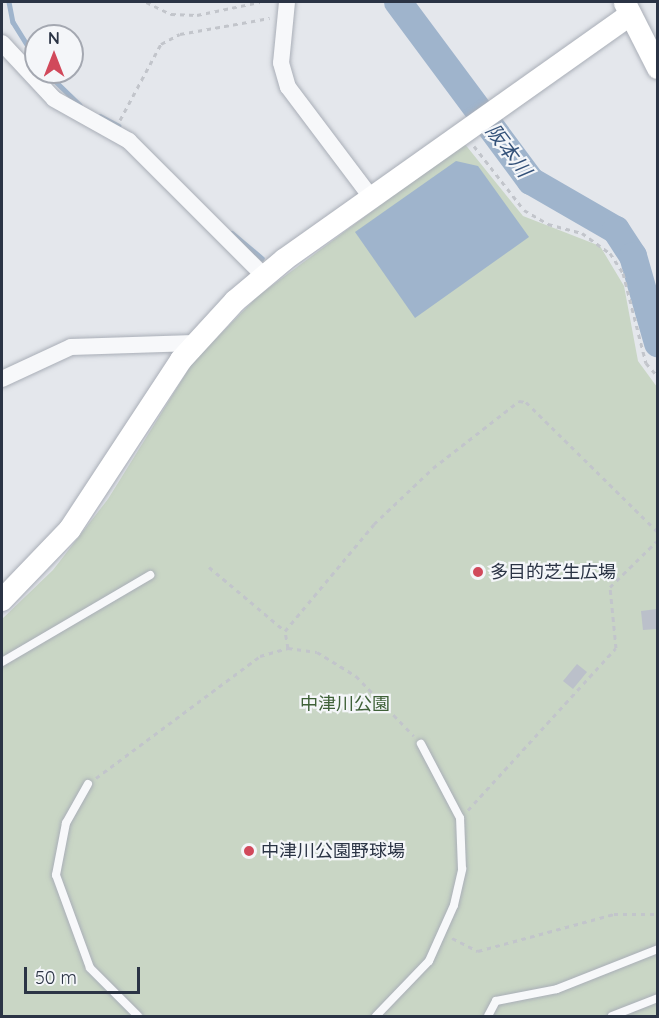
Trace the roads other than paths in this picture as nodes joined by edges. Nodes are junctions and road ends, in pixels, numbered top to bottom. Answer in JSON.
{"nodes":[{"id":1,"x":287,"y":2,"type":"edge"},
{"id":2,"x":626,"y":9,"type":"edge"},
{"id":3,"x":2,"y":44,"type":"edge"},
{"id":4,"x":657,"y":68,"type":"edge"},
{"id":5,"x":371,"y":197,"type":"junction"},
{"id":6,"x":264,"y":276,"type":"junction"},
{"id":7,"x":194,"y":343,"type":"junction"},
{"id":8,"x":5,"y":372,"type":"edge"},
{"id":9,"x":150,"y":575,"type":"dead end"},
{"id":10,"x":2,"y":600,"type":"edge"},
{"id":11,"x":2,"y":662,"type":"edge"},
{"id":12,"x":421,"y":744,"type":"road end"},
{"id":13,"x":88,"y":784,"type":"road end"},
{"id":14,"x":657,"y":949,"type":"edge"},
{"id":15,"x":657,"y":998,"type":"edge"},
{"id":16,"x":138,"y":1017,"type":"edge"},
{"id":17,"x":376,"y":1017,"type":"edge"},
{"id":18,"x":488,"y":1017,"type":"edge"},
{"id":19,"x":612,"y":1017,"type":"edge"}],
"edges":[{"from":1,"to":5,"type":"street"},
{"from":2,"to":4,"type":"street"},
{"from":2,"to":5,"type":"street"},
{"from":3,"to":6,"type":"street"},
{"from":5,"to":6,"type":"street"},
{"from":6,"to":7,"type":"street"},
{"from":7,"to":8,"type":"street"},
{"from":7,"to":10,"type":"street"},
{"from":9,"to":11,"type":"lane"},
{"from":12,"to":17,"type":"lane"},
{"from":13,"to":16,"type":"lane"},
{"from":14,"to":18,"type":"lane"},
{"from":15,"to":19,"type":"lane"}]}
